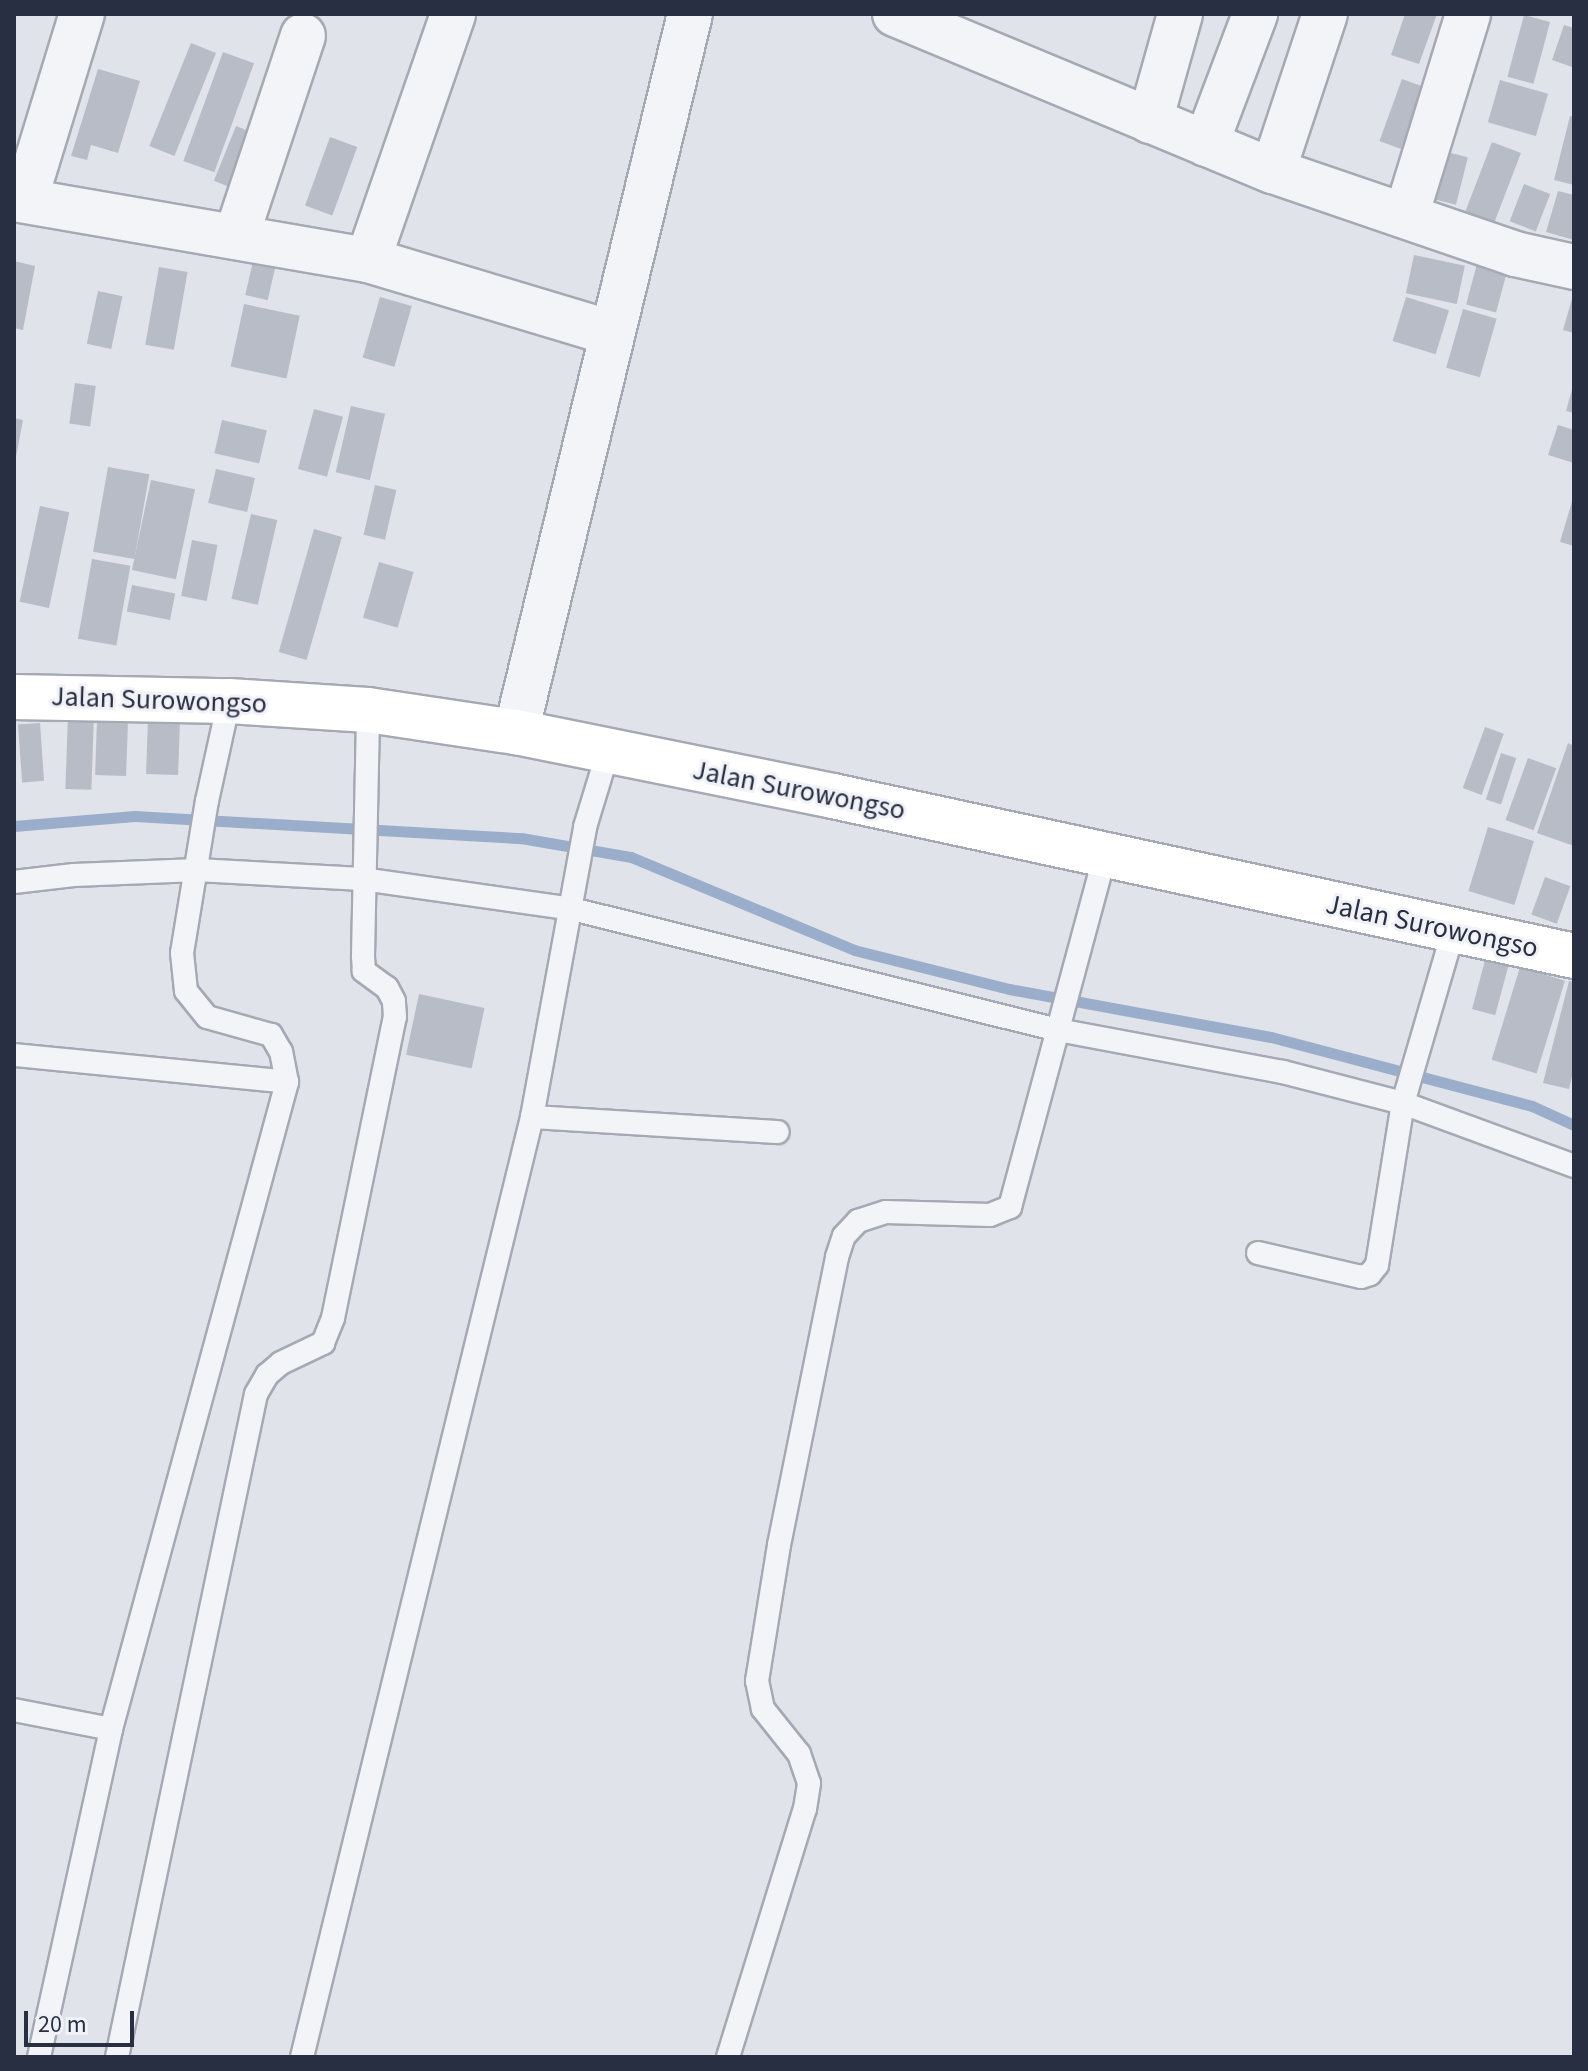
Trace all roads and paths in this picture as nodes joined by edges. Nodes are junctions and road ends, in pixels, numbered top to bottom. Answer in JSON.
{"nodes":[{"id":1,"x":82,"y":14,"type":"edge"},
{"id":2,"x":453,"y":14,"type":"edge"},
{"id":3,"x":690,"y":14,"type":"edge"},
{"id":4,"x":895,"y":14,"type":"edge"},
{"id":5,"x":1180,"y":14,"type":"edge"},
{"id":6,"x":1255,"y":14,"type":"edge"},
{"id":7,"x":1325,"y":14,"type":"edge"},
{"id":8,"x":1468,"y":14,"type":"edge"},
{"id":9,"x":303,"y":36,"type":"dead end"},
{"id":10,"x":1150,"y":121,"type":"junction"},
{"id":11,"x":1206,"y":144,"type":"junction"},
{"id":12,"x":1273,"y":171,"type":"junction"},
{"id":13,"x":20,"y":199,"type":"edge"},
{"id":14,"x":1406,"y":216,"type":"junction"},
{"id":15,"x":236,"y":237,"type":"junction"},
{"id":16,"x":368,"y":260,"type":"junction"},
{"id":17,"x":1574,"y":267,"type":"edge"},
{"id":18,"x":612,"y":333,"type":"junction"},
{"id":19,"x":14,"y":697,"type":"edge"},
{"id":20,"x":229,"y":701,"type":"junction"},
{"id":21,"x":368,"y":710,"type":"junction"},
{"id":22,"x":516,"y":732,"type":"junction"},
{"id":23,"x":608,"y":752,"type":"junction"},
{"id":24,"x":1105,"y":854,"type":"junction"},
{"id":25,"x":198,"y":860,"type":"junction"},
{"id":26,"x":362,"y":879,"type":"junction"},
{"id":27,"x":14,"y":882,"type":"edge"},
{"id":28,"x":572,"y":909,"type":"junction"},
{"id":29,"x":1453,"y":932,"type":"junction"},
{"id":30,"x":1574,"y":956,"type":"edge"},
{"id":31,"x":1060,"y":1021,"type":"junction"},
{"id":32,"x":14,"y":1055,"type":"edge"},
{"id":33,"x":287,"y":1082,"type":"junction"},
{"id":34,"x":1406,"y":1094,"type":"junction"},
{"id":35,"x":532,"y":1117,"type":"junction"},
{"id":36,"x":778,"y":1132,"type":"dead end"},
{"id":37,"x":1574,"y":1166,"type":"edge"},
{"id":38,"x":1258,"y":1253,"type":"dead end"},
{"id":39,"x":14,"y":1710,"type":"edge"},
{"id":40,"x":111,"y":1729,"type":"junction"},
{"id":41,"x":39,"y":2057,"type":"edge"},
{"id":42,"x":117,"y":2057,"type":"edge"},
{"id":43,"x":302,"y":2057,"type":"edge"},
{"id":44,"x":728,"y":2057,"type":"edge"}],
"edges":[{"from":1,"to":13,"type":"street"},
{"from":2,"to":16,"type":"street"},
{"from":3,"to":18,"type":"street"},
{"from":4,"to":10,"type":"street"},
{"from":5,"to":10,"type":"street"},
{"from":6,"to":11,"type":"street"},
{"from":7,"to":12,"type":"street"},
{"from":8,"to":14,"type":"street"},
{"from":9,"to":15,"type":"street"},
{"from":10,"to":11,"type":"street"},
{"from":11,"to":12,"type":"street"},
{"from":12,"to":14,"type":"street"},
{"from":13,"to":15,"type":"street"},
{"from":14,"to":17,"type":"street"},
{"from":15,"to":16,"type":"street"},
{"from":16,"to":18,"type":"street"},
{"from":18,"to":22,"type":"street"},
{"from":19,"to":20,"type":"street","name":"Jalan Surowongso"},
{"from":20,"to":21,"type":"street","name":"Jalan Surowongso"},
{"from":20,"to":25,"type":"lane"},
{"from":21,"to":22,"type":"street","name":"Jalan Surowongso"},
{"from":21,"to":26,"type":"lane"},
{"from":22,"to":23,"type":"street","name":"Jalan Surowongso"},
{"from":23,"to":24,"type":"street","name":"Jalan Surowongso"},
{"from":23,"to":28,"type":"lane"},
{"from":24,"to":29,"type":"street","name":"Jalan Surowongso"},
{"from":24,"to":31,"type":"lane"},
{"from":25,"to":26,"type":"lane"},
{"from":25,"to":27,"type":"lane"},
{"from":25,"to":33,"type":"lane"},
{"from":26,"to":28,"type":"lane"},
{"from":26,"to":42,"type":"lane"},
{"from":28,"to":31,"type":"lane"},
{"from":28,"to":35,"type":"lane"},
{"from":29,"to":30,"type":"street","name":"Jalan Surowongso"},
{"from":29,"to":34,"type":"lane"},
{"from":31,"to":34,"type":"lane"},
{"from":31,"to":44,"type":"lane"},
{"from":32,"to":33,"type":"lane"},
{"from":33,"to":40,"type":"lane"},
{"from":34,"to":37,"type":"lane"},
{"from":34,"to":38,"type":"lane"},
{"from":35,"to":36,"type":"lane"},
{"from":35,"to":43,"type":"lane"},
{"from":39,"to":40,"type":"lane"},
{"from":40,"to":41,"type":"lane"}]}
